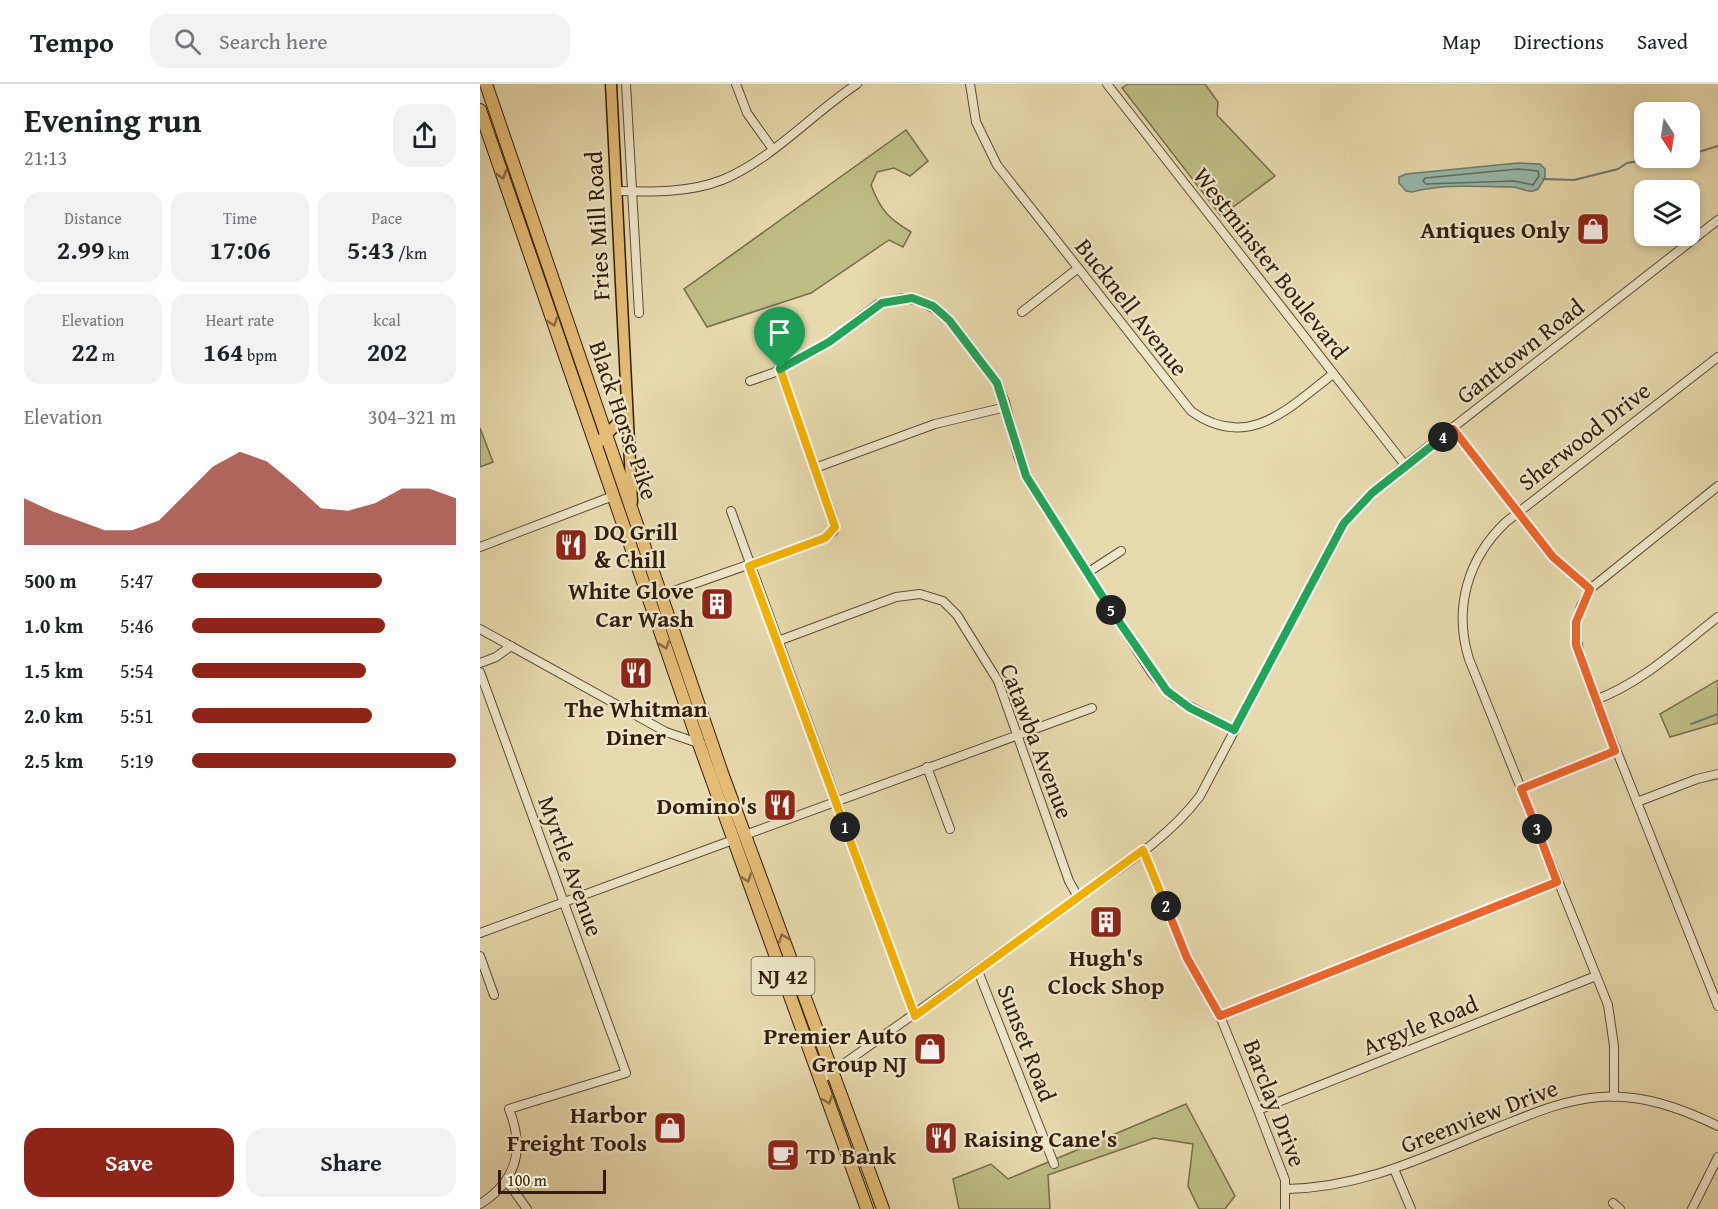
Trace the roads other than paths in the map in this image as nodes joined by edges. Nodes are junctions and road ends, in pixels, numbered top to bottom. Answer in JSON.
{"nodes":[{"id":1,"x":486,"y":84,"type":"edge"},
{"id":2,"x":611,"y":84,"type":"edge"},
{"id":3,"x":626,"y":84,"type":"edge"},
{"id":4,"x":736,"y":84,"type":"edge"},
{"id":5,"x":857,"y":84,"type":"edge"},
{"id":6,"x":970,"y":84,"type":"edge"},
{"id":7,"x":1107,"y":84,"type":"edge"},
{"id":8,"x":480,"y":108,"type":"edge"},
{"id":9,"x":500,"y":125,"type":"junction"},
{"id":10,"x":772,"y":148,"type":"junction"},
{"id":11,"x":616,"y":191,"type":"junction"},
{"id":12,"x":632,"y":192,"type":"junction"},
{"id":13,"x":511,"y":201,"type":"junction"},
{"id":14,"x":1718,"y":220,"type":"edge"},
{"id":15,"x":541,"y":244,"type":"junction"},
{"id":16,"x":1077,"y":269,"type":"junction"},
{"id":17,"x":1022,"y":312,"type":"dead end"},
{"id":18,"x":639,"y":314,"type":"dead end"},
{"id":19,"x":1718,"y":357,"type":"edge"},
{"id":20,"x":780,"y":369,"type":"junction"},
{"id":21,"x":1333,"y":374,"type":"junction"},
{"id":22,"x":750,"y":381,"type":"dead end"},
{"id":23,"x":626,"y":402,"type":"junction"},
{"id":24,"x":1006,"y":407,"type":"junction"},
{"id":25,"x":1453,"y":429,"type":"junction"},
{"id":26,"x":606,"y":431,"type":"junction"},
{"id":27,"x":596,"y":446,"type":"junction"},
{"id":28,"x":1405,"y":465,"type":"junction"},
{"id":29,"x":815,"y":468,"type":"junction"},
{"id":30,"x":1718,"y":486,"type":"edge"},
{"id":31,"x":613,"y":496,"type":"junction"},
{"id":32,"x":633,"y":509,"type":"junction"},
{"id":33,"x":730,"y":511,"type":"dead end"},
{"id":34,"x":1518,"y":513,"type":"junction"},
{"id":35,"x":480,"y":547,"type":"edge"},
{"id":36,"x":1121,"y":551,"type":"dead end"},
{"id":37,"x":749,"y":566,"type":"junction"},
{"id":38,"x":1087,"y":573,"type":"junction"},
{"id":39,"x":1590,"y":589,"type":"junction"},
{"id":40,"x":662,"y":595,"type":"junction"},
{"id":41,"x":1718,"y":617,"type":"edge"},
{"id":42,"x":480,"y":629,"type":"edge"},
{"id":43,"x":778,"y":641,"type":"junction"},
{"id":44,"x":511,"y":646,"type":"junction"},
{"id":45,"x":480,"y":663,"type":"edge"},
{"id":46,"x":480,"y":672,"type":"edge"},
{"id":47,"x":1595,"y":700,"type":"junction"},
{"id":48,"x":1092,"y":708,"type":"dead end"},
{"id":49,"x":1234,"y":730,"type":"junction"},
{"id":50,"x":1017,"y":735,"type":"junction"},
{"id":51,"x":699,"y":744,"type":"junction"},
{"id":52,"x":713,"y":745,"type":"junction"},
{"id":53,"x":1615,"y":751,"type":"junction"},
{"id":54,"x":927,"y":768,"type":"junction"},
{"id":55,"x":1718,"y":774,"type":"edge"},
{"id":56,"x":1521,"y":789,"type":"junction"},
{"id":57,"x":1637,"y":802,"type":"junction"},
{"id":58,"x":836,"y":803,"type":"junction"},
{"id":59,"x":950,"y":829,"type":"dead end"},
{"id":60,"x":739,"y":838,"type":"junction"},
{"id":61,"x":1143,"y":850,"type":"junction"},
{"id":62,"x":1557,"y":882,"type":"junction"},
{"id":63,"x":1078,"y":897,"type":"junction"},
{"id":64,"x":564,"y":903,"type":"junction"},
{"id":65,"x":480,"y":933,"type":"edge"},
{"id":66,"x":480,"y":956,"type":"edge"},
{"id":67,"x":978,"y":970,"type":"junction"},
{"id":68,"x":1596,"y":976,"type":"junction"},
{"id":69,"x":494,"y":995,"type":"dead end"},
{"id":70,"x":1718,"y":1006,"type":"edge"},
{"id":71,"x":915,"y":1016,"type":"junction"},
{"id":72,"x":1220,"y":1016,"type":"junction"},
{"id":73,"x":832,"y":1072,"type":"junction"},
{"id":74,"x":821,"y":1080,"type":"junction"},
{"id":75,"x":1614,"y":1097,"type":"junction"},
{"id":76,"x":1258,"y":1110,"type":"junction"},
{"id":77,"x":1718,"y":1126,"type":"edge"},
{"id":78,"x":1718,"y":1157,"type":"edge"},
{"id":79,"x":1054,"y":1164,"type":"dead end"},
{"id":80,"x":1394,"y":1170,"type":"junction"},
{"id":81,"x":506,"y":1180,"type":"junction"},
{"id":82,"x":1287,"y":1189,"type":"junction"},
{"id":83,"x":480,"y":1204,"type":"edge"},
{"id":84,"x":527,"y":1209,"type":"edge"},
{"id":85,"x":867,"y":1209,"type":"edge"},
{"id":86,"x":883,"y":1209,"type":"edge"},
{"id":87,"x":1285,"y":1209,"type":"edge"},
{"id":88,"x":1411,"y":1209,"type":"edge"},
{"id":89,"x":1692,"y":1209,"type":"edge"}],
"edges":[{"from":1,"to":9,"type":"highway","name":"Black Horse Pike","number":"NJ 42"},
{"from":2,"to":11,"type":"main road","name":"Fries Mill Road"},
{"from":3,"to":12,"type":"street","name":"Fries Mill Road"},
{"from":4,"to":10,"type":"street"},
{"from":5,"to":10,"type":"street"},
{"from":6,"to":16,"type":"street","name":"Bucknell Avenue"},
{"from":7,"to":21,"type":"street","name":"Westminster Boulevard"},
{"from":8,"to":9,"type":"highway"},
{"from":8,"to":13,"type":"highway","name":"Black Horse Pike","number":"NJ 42","one_way":true},
{"from":9,"to":15,"type":"highway","name":"Black Horse Pike","number":"NJ 42"},
{"from":10,"to":12,"type":"street"},
{"from":11,"to":12,"type":"street"},
{"from":11,"to":23,"type":"main road","name":"Fries Mill Road"},
{"from":12,"to":18,"type":"street","name":"Fries Mill Road"},
{"from":13,"to":15,"type":"highway"},
{"from":13,"to":27,"type":"highway","name":"Black Horse Pike","number":"NJ 42","one_way":true},
{"from":14,"to":25,"type":"street","name":"Ganttown Road"},
{"from":15,"to":26,"type":"highway","name":"Black Horse Pike","number":"NJ 42"},
{"from":16,"to":17,"type":"street"},
{"from":16,"to":21,"type":"street","name":"Bucknell Avenue"},
{"from":19,"to":34,"type":"street","name":"Sherwood Drive"},
{"from":20,"to":22,"type":"street"},
{"from":20,"to":24,"type":"street"},
{"from":20,"to":29,"type":"street"},
{"from":21,"to":28,"type":"street","name":"Westminster Boulevard"},
{"from":23,"to":26,"type":"main road"},
{"from":23,"to":32,"type":"main road","name":"Fries Mill Road"},
{"from":24,"to":29,"type":"street"},
{"from":24,"to":38,"type":"street"},
{"from":25,"to":28,"type":"street","name":"Ganttown Road"},
{"from":25,"to":34,"type":"street"},
{"from":26,"to":27,"type":"main road"},
{"from":26,"to":32,"type":"highway","name":"Black Horse Pike","number":"NJ 42"},
{"from":27,"to":31,"type":"highway","name":"Black Horse Pike","number":"NJ 42"},
{"from":28,"to":49,"type":"street","name":"Ganttown Road"},
{"from":29,"to":37,"type":"street"},
{"from":30,"to":39,"type":"street"},
{"from":31,"to":35,"type":"street"},
{"from":31,"to":51,"type":"highway","name":"Black Horse Pike","number":"NJ 42","one_way":true},
{"from":32,"to":40,"type":"highway","name":"Black Horse Pike","number":"NJ 42"},
{"from":33,"to":37,"type":"street"},
{"from":34,"to":39,"type":"street"},
{"from":34,"to":56,"type":"street","name":"Sherwood Drive"},
{"from":36,"to":38,"type":"street"},
{"from":37,"to":40,"type":"street"},
{"from":37,"to":43,"type":"street"},
{"from":38,"to":49,"type":"street"},
{"from":39,"to":47,"type":"street"},
{"from":40,"to":52,"type":"highway","name":"Black Horse Pike","number":"NJ 42"},
{"from":41,"to":47,"type":"street"},
{"from":42,"to":44,"type":"street"},
{"from":43,"to":50,"type":"street","name":"Catawba Avenue"},
{"from":43,"to":58,"type":"street"},
{"from":44,"to":45,"type":"street"},
{"from":44,"to":51,"type":"street"},
{"from":46,"to":64,"type":"street","name":"Myrtle Avenue"},
{"from":47,"to":53,"type":"street"},
{"from":48,"to":50,"type":"street"},
{"from":49,"to":61,"type":"street","name":"Ganttown Road"},
{"from":50,"to":54,"type":"street"},
{"from":50,"to":63,"type":"street","name":"Catawba Avenue"},
{"from":51,"to":52,"type":"street"},
{"from":51,"to":60,"type":"highway","name":"Black Horse Pike","number":"NJ 42"},
{"from":52,"to":60,"type":"highway","name":"Black Horse Pike","number":"NJ 42"},
{"from":53,"to":56,"type":"street"},
{"from":53,"to":57,"type":"street"},
{"from":54,"to":58,"type":"street"},
{"from":54,"to":59,"type":"street"},
{"from":55,"to":57,"type":"street"},
{"from":56,"to":62,"type":"street","name":"Sherwood Drive"},
{"from":57,"to":70,"type":"street"},
{"from":58,"to":60,"type":"street"},
{"from":58,"to":71,"type":"street"},
{"from":60,"to":64,"type":"street"},
{"from":73,"to":60,"type":"highway","name":"Black Horse Pike","number":"NJ 42","one_way":true},
{"from":60,"to":74,"type":"highway","name":"Black Horse Pike","number":"NJ 42","one_way":true},
{"from":61,"to":63,"type":"street","name":"Ganttown Road"},
{"from":61,"to":72,"type":"street","name":"Barclay Drive"},
{"from":62,"to":68,"type":"street","name":"Sherwood Drive"},
{"from":62,"to":72,"type":"street"},
{"from":63,"to":67,"type":"street","name":"Ganttown Road"},
{"from":64,"to":65,"type":"street"},
{"from":64,"to":81,"type":"street","name":"Myrtle Avenue"},
{"from":66,"to":69,"type":"street"},
{"from":67,"to":71,"type":"street","name":"Ganttown Road"},
{"from":67,"to":79,"type":"street","name":"Sunset Road"},
{"from":68,"to":75,"type":"street","name":"Sherwood Drive"},
{"from":68,"to":76,"type":"street","name":"Argyle Road"},
{"from":71,"to":73,"type":"street","name":"Ganttown Road"},
{"from":72,"to":76,"type":"street","name":"Barclay Drive"},
{"from":73,"to":74,"type":"street","name":"Ganttown Road"},
{"from":73,"to":86,"type":"highway","name":"Black Horse Pike","number":"NJ 42"},
{"from":74,"to":85,"type":"highway","name":"Black Horse Pike","number":"NJ 42","one_way":true},
{"from":75,"to":77,"type":"street","name":"Greenview Drive"},
{"from":75,"to":80,"type":"street","name":"Greenview Drive"},
{"from":76,"to":82,"type":"street","name":"Barclay Drive"},
{"from":78,"to":89,"type":"street"},
{"from":80,"to":82,"type":"street","name":"Greenview Drive"},
{"from":80,"to":88,"type":"street"},
{"from":81,"to":83,"type":"street"},
{"from":81,"to":84,"type":"street"},
{"from":82,"to":87,"type":"street","name":"Barclay Drive"}]}
